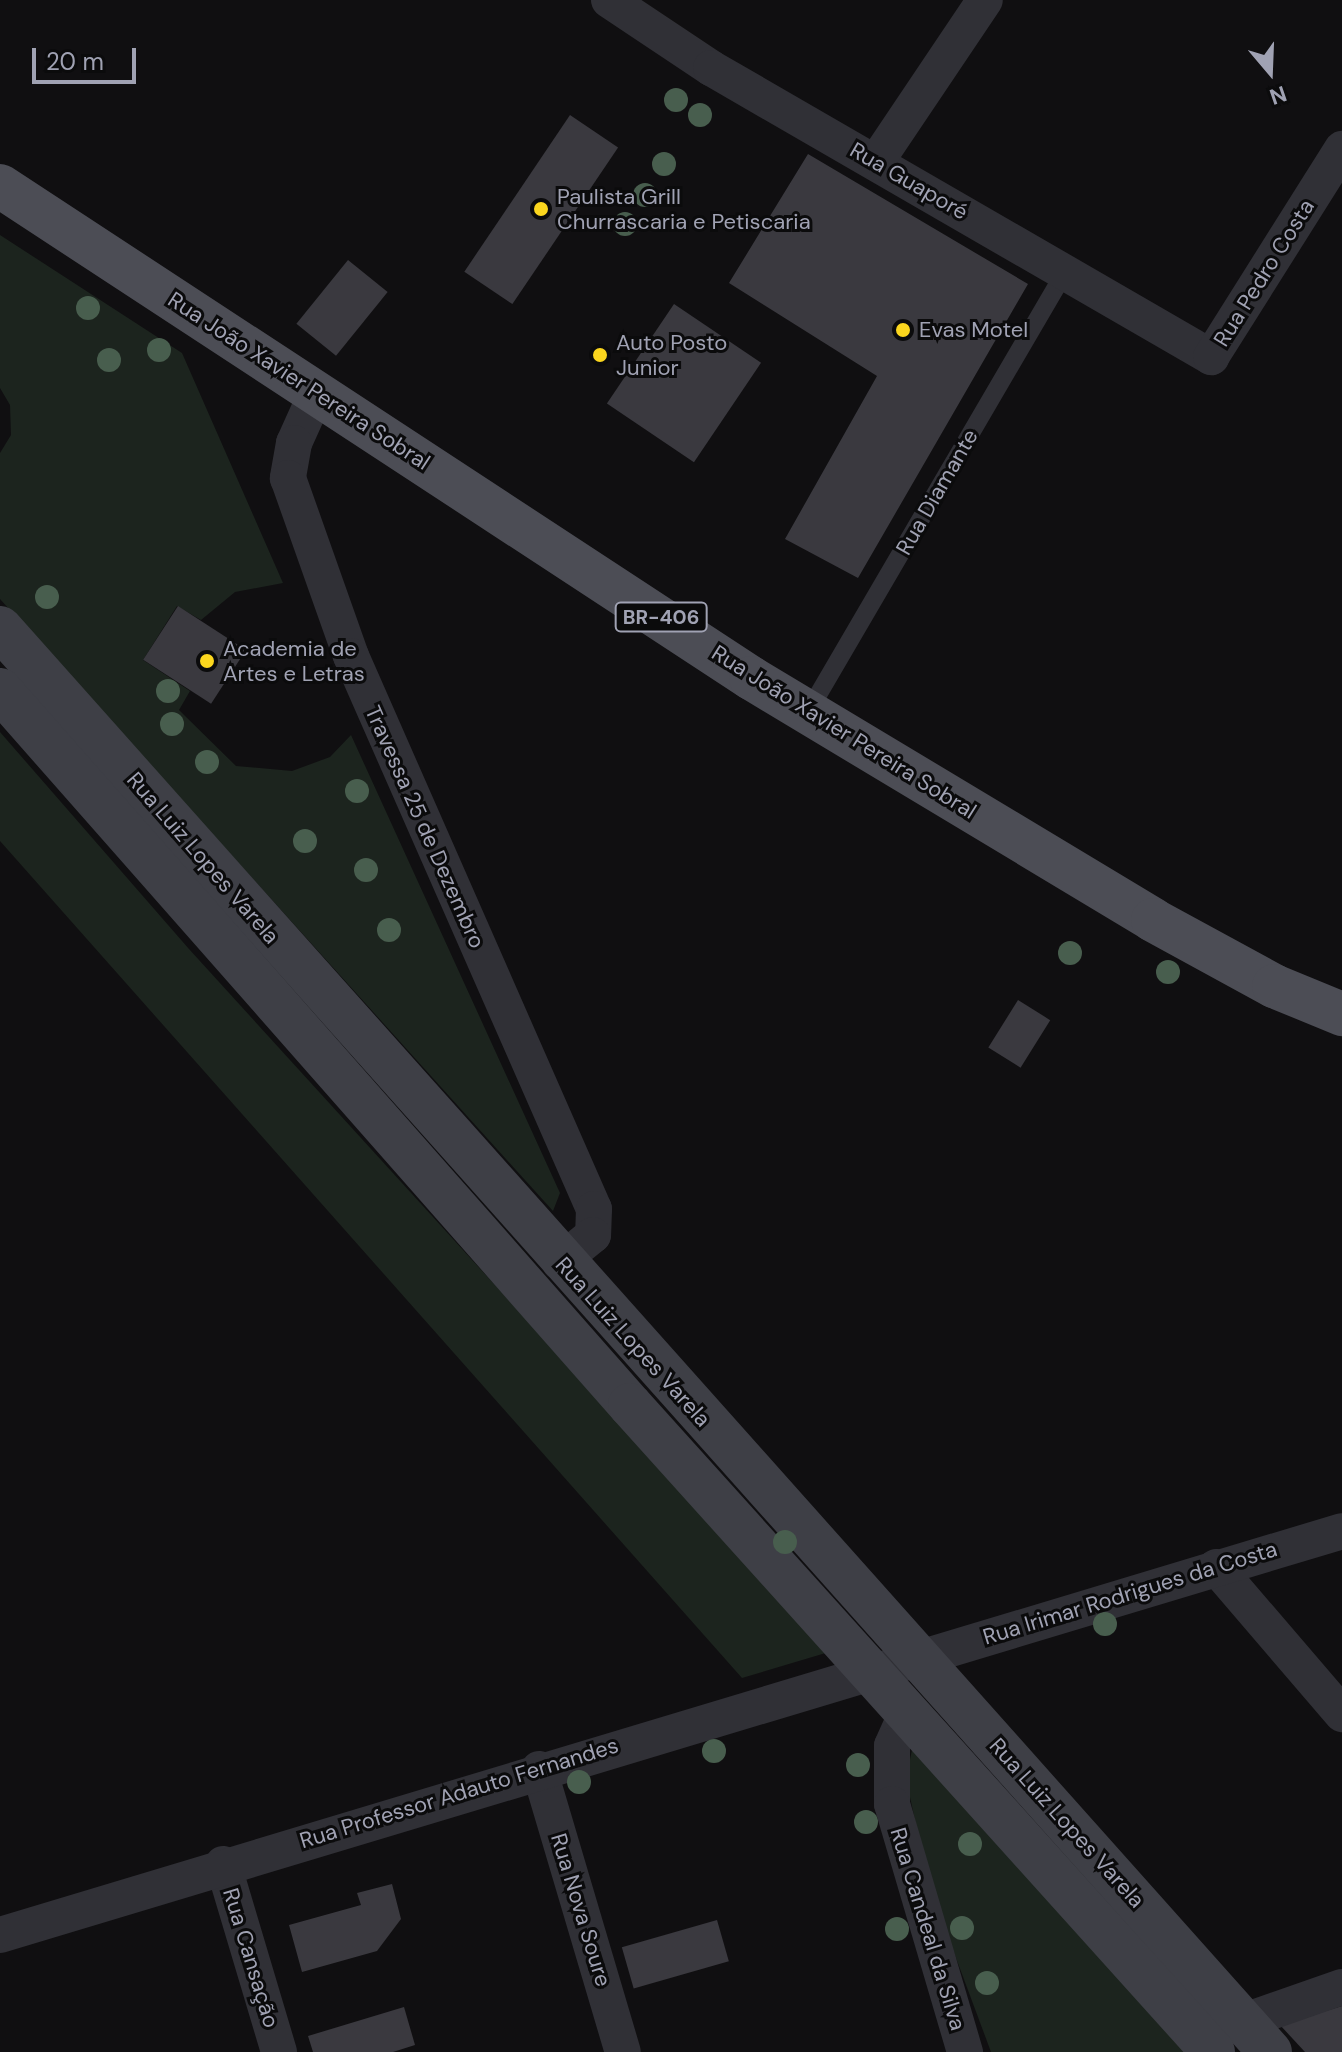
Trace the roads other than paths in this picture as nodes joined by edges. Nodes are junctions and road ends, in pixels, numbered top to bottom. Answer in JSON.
{"nodes":[{"id":1,"x":609,"y":0,"type":"edge"},
{"id":2,"x":985,"y":0,"type":"edge"},
{"id":3,"x":1342,"y":149,"type":"edge"},
{"id":4,"x":876,"y":162,"type":"junction"},
{"id":5,"x":0,"y":186,"type":"edge"},
{"id":6,"x":1065,"y":272,"type":"junction"},
{"id":7,"x":1211,"y":357,"type":"joint"},
{"id":8,"x":317,"y":392,"type":"junction"},
{"id":9,"x":0,"y":628,"type":"edge"},
{"id":10,"x":0,"y":690,"type":"edge"},
{"id":11,"x":808,"y":712,"type":"junction"},
{"id":12,"x":1342,"y":1014,"type":"edge"},
{"id":13,"x":544,"y":1276,"type":"junction"},
{"id":14,"x":1342,"y":1531,"type":"edge"},
{"id":15,"x":1216,"y":1567,"type":"junction"},
{"id":16,"x":919,"y":1656,"type":"junction"},
{"id":17,"x":870,"y":1668,"type":"junction"},
{"id":18,"x":907,"y":1712,"type":"junction"},
{"id":19,"x":1342,"y":1714,"type":"edge"},
{"id":20,"x":539,"y":1769,"type":"junction"},
{"id":21,"x":223,"y":1864,"type":"junction"},
{"id":22,"x":0,"y":1935,"type":"edge"},
{"id":23,"x":1342,"y":1987,"type":"edge"},
{"id":24,"x":1242,"y":2019,"type":"junction"},
{"id":25,"x":1207,"y":2045,"type":"edge"},
{"id":26,"x":279,"y":2052,"type":"edge"},
{"id":27,"x":623,"y":2052,"type":"edge"},
{"id":28,"x":965,"y":2052,"type":"edge"},
{"id":29,"x":1270,"y":2052,"type":"edge"}],
"edges":[{"from":1,"to":4,"type":"street","name":"Rua Guaporé"},
{"from":2,"to":4,"type":"street"},
{"from":3,"to":7,"type":"street","name":"Rua Pedro Costa"},
{"from":4,"to":6,"type":"street","name":"Rua Guaporé"},
{"from":5,"to":8,"type":"main road","name":"Rua João Xavier Pereira Sobral","number":"BR-406"},
{"from":6,"to":7,"type":"street","name":"Rua Guaporé"},
{"from":6,"to":11,"type":"lane","name":"Rua Diamante"},
{"from":8,"to":11,"type":"main road","name":"Rua João Xavier Pereira Sobral","number":"BR-406"},
{"from":8,"to":13,"type":"street","name":"Travessa 25 de Dezembro"},
{"from":9,"to":13,"type":"main road","name":"Rua Luiz Lopes Varela"},
{"from":10,"to":13,"type":"main road","name":"Rua Luiz Lopes Varela"},
{"from":11,"to":12,"type":"main road","name":"Rua João Xavier Pereira Sobral","number":"BR-406"},
{"from":13,"to":16,"type":"main road","name":"Rua Luiz Lopes Varela"},
{"from":13,"to":17,"type":"main road","name":"Rua Luiz Lopes Varela"},
{"from":14,"to":15,"type":"street","name":"Rua Irimar Rodrigues da Costa"},
{"from":15,"to":16,"type":"street","name":"Rua Irimar Rodrigues da Costa"},
{"from":15,"to":19,"type":"street"},
{"from":16,"to":17,"type":"street","name":"Rua Professor Adauto Fernandes"},
{"from":16,"to":24,"type":"main road","name":"Rua Luiz Lopes Varela"},
{"from":17,"to":18,"type":"main road","name":"Rua Luiz Lopes Varela"},
{"from":17,"to":20,"type":"street","name":"Rua Professor Adauto Fernandes"},
{"from":18,"to":25,"type":"main road","name":"Rua Luiz Lopes Varela"},
{"from":18,"to":28,"type":"street","name":"Rua Candeal da Silva"},
{"from":20,"to":21,"type":"street","name":"Rua Professor Adauto Fernandes"},
{"from":20,"to":27,"type":"street","name":"Rua Nova Soure"},
{"from":21,"to":22,"type":"street","name":"Rua Professor Adauto Fernandes"},
{"from":21,"to":26,"type":"street","name":"Rua Cansação"},
{"from":23,"to":24,"type":"street"},
{"from":24,"to":25,"type":"street"},
{"from":24,"to":29,"type":"main road","name":"Rua Luiz Lopes Varela"}]}
